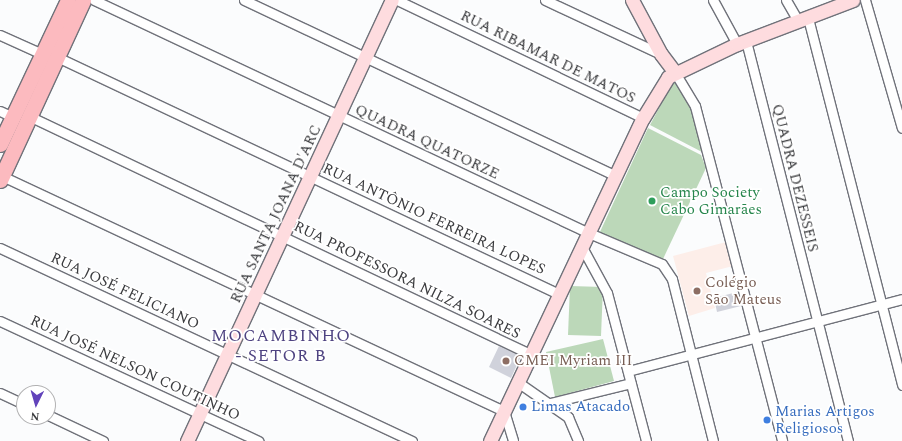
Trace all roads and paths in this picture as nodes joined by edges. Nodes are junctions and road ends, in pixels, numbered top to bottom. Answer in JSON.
{"nodes":[{"id":1,"x":68,"y":0,"type":"edge"},
{"id":2,"x":83,"y":0,"type":"edge"},
{"id":3,"x":94,"y":0,"type":"edge"},
{"id":4,"x":244,"y":0,"type":"edge"},
{"id":5,"x":392,"y":0,"type":"edge"},
{"id":6,"x":397,"y":0,"type":"edge"},
{"id":7,"x":545,"y":0,"type":"edge"},
{"id":8,"x":632,"y":0,"type":"edge"},
{"id":9,"x":713,"y":0,"type":"edge"},
{"id":10,"x":786,"y":0,"type":"edge"},
{"id":11,"x":853,"y":0,"type":"edge"},
{"id":12,"x":865,"y":0,"type":"edge"},
{"id":13,"x":803,"y":19,"type":"junction"},
{"id":14,"x":0,"y":35,"type":"edge"},
{"id":15,"x":741,"y":43,"type":"junction"},
{"id":16,"x":42,"y":54,"type":"junction"},
{"id":17,"x":661,"y":54,"type":"junction"},
{"id":18,"x":57,"y":58,"type":"junction"},
{"id":19,"x":367,"y":59,"type":"junction"},
{"id":20,"x":674,"y":71,"type":"junction"},
{"id":21,"x":7,"y":114,"type":"edge"},
{"id":22,"x":31,"y":117,"type":"junction"},
{"id":23,"x":340,"y":117,"type":"junction"},
{"id":24,"x":643,"y":118,"type":"junction"},
{"id":25,"x":902,"y":128,"type":"edge"},
{"id":26,"x":0,"y":144,"type":"edge"},
{"id":27,"x":615,"y":175,"type":"junction"},
{"id":28,"x":310,"y":176,"type":"junction"},
{"id":29,"x":1,"y":178,"type":"edge"},
{"id":30,"x":589,"y":233,"type":"junction"},
{"id":31,"x":284,"y":236,"type":"junction"},
{"id":32,"x":0,"y":248,"type":"edge"},
{"id":33,"x":583,"y":249,"type":"junction"},
{"id":34,"x":256,"y":295,"type":"junction"},
{"id":35,"x":561,"y":295,"type":"junction"},
{"id":36,"x":902,"y":299,"type":"edge"},
{"id":37,"x":881,"y":304,"type":"junction"},
{"id":38,"x":0,"y":321,"type":"edge"},
{"id":39,"x":817,"y":321,"type":"junction"},
{"id":40,"x":755,"y":337,"type":"junction"},
{"id":41,"x":227,"y":355,"type":"junction"},
{"id":42,"x":532,"y":355,"type":"junction"},
{"id":43,"x":691,"y":355,"type":"junction"},
{"id":44,"x":628,"y":371,"type":"junction"},
{"id":45,"x":519,"y":383,"type":"junction"},
{"id":46,"x":631,"y":383,"type":"junction"},
{"id":47,"x":902,"y":384,"type":"edge"},
{"id":48,"x":0,"y":393,"type":"edge"},
{"id":49,"x":16,"y":400,"type":"edge"},
{"id":50,"x":550,"y":403,"type":"junction"},
{"id":51,"x":504,"y":411,"type":"junction"},
{"id":52,"x":199,"y":413,"type":"junction"},
{"id":53,"x":56,"y":419,"type":"edge"},
{"id":54,"x":103,"y":441,"type":"edge"},
{"id":55,"x":186,"y":441,"type":"edge"},
{"id":56,"x":259,"y":441,"type":"edge"},
{"id":57,"x":412,"y":441,"type":"edge"},
{"id":58,"x":490,"y":441,"type":"edge"},
{"id":59,"x":513,"y":441,"type":"edge"},
{"id":60,"x":578,"y":441,"type":"edge"},
{"id":61,"x":646,"y":441,"type":"edge"},
{"id":62,"x":713,"y":441,"type":"edge"},
{"id":63,"x":782,"y":441,"type":"edge"},
{"id":64,"x":848,"y":441,"type":"edge"}],
"edges":[{"from":1,"to":16,"type":"main road"},
{"from":2,"to":18,"type":"main road"},
{"from":3,"to":23,"type":"street","name":"QUADRA QUATORZE"},
{"from":4,"to":19,"type":"street"},
{"from":5,"to":19,"type":"street","name":"RUA SANTA JOANA D'ARC"},
{"from":6,"to":24,"type":"street","name":"RUA RIBAMAR DE MATOS"},
{"from":7,"to":17,"type":"street"},
{"from":8,"to":17,"type":"street"},
{"from":9,"to":15,"type":"street","name":"QUADRA DEZESSEIS"},
{"from":10,"to":13,"type":"street"},
{"from":11,"to":13,"type":"street"},
{"from":12,"to":25,"type":"street"},
{"from":13,"to":15,"type":"street"},
{"from":13,"to":37,"type":"street"},
{"from":14,"to":16,"type":"street"},
{"from":15,"to":20,"type":"street"},
{"from":15,"to":39,"type":"street","name":"QUADRA DEZESSEIS"},
{"from":16,"to":21,"type":"main road"},
{"from":17,"to":20,"type":"street"},
{"from":18,"to":22,"type":"main road"},
{"from":18,"to":28,"type":"street","name":"RUA ANTÔNIO FERREIRA LOPES"},
{"from":19,"to":23,"type":"street","name":"RUA SANTA JOANA D'ARC"},
{"from":19,"to":27,"type":"street"},
{"from":20,"to":24,"type":"street"},
{"from":20,"to":40,"type":"street"},
{"from":21,"to":26,"type":"main road"},
{"from":22,"to":29,"type":"main road"},
{"from":22,"to":31,"type":"street","name":"RUA PROFESSORA NILZA SOARES"},
{"from":23,"to":28,"type":"street","name":"RUA SANTA JOANA D'ARC"},
{"from":23,"to":30,"type":"street","name":"QUADRA QUATORZE"},
{"from":24,"to":27,"type":"street"},
{"from":27,"to":30,"type":"street"},
{"from":28,"to":31,"type":"street","name":"RUA SANTA JOANA D'ARC"},
{"from":28,"to":35,"type":"street","name":"RUA ANTÔNIO FERREIRA LOPES"},
{"from":29,"to":34,"type":"street"},
{"from":30,"to":33,"type":"street"},
{"from":30,"to":43,"type":"street","name":"QUADRA QUATORZE"},
{"from":31,"to":34,"type":"street","name":"RUA SANTA JOANA D'ARC"},
{"from":31,"to":42,"type":"street","name":"RUA PROFESSORA NILZA SOARES"},
{"from":32,"to":41,"type":"street","name":"RUA JOSÉ FELICIANO"},
{"from":33,"to":35,"type":"street"},
{"from":33,"to":44,"type":"street"},
{"from":34,"to":41,"type":"street","name":"RUA SANTA JOANA D'ARC"},
{"from":34,"to":51,"type":"street"},
{"from":35,"to":42,"type":"street"},
{"from":36,"to":37,"type":"street"},
{"from":37,"to":39,"type":"street"},
{"from":37,"to":47,"type":"street"},
{"from":38,"to":52,"type":"street","name":"RUA JOSÉ NELSON COUTINHO"},
{"from":39,"to":40,"type":"street"},
{"from":39,"to":64,"type":"street","name":"QUADRA DEZESSEIS"},
{"from":40,"to":43,"type":"street"},
{"from":40,"to":63,"type":"street"},
{"from":41,"to":52,"type":"street","name":"RUA SANTA JOANA D'ARC"},
{"from":41,"to":57,"type":"street","name":"RUA JOSÉ FELICIANO"},
{"from":42,"to":45,"type":"street"},
{"from":43,"to":44,"type":"street"},
{"from":43,"to":62,"type":"street","name":"QUADRA QUATORZE"},
{"from":44,"to":46,"type":"street"},
{"from":45,"to":50,"type":"street"},
{"from":45,"to":51,"type":"street"},
{"from":46,"to":50,"type":"street"},
{"from":46,"to":61,"type":"street"},
{"from":48,"to":49,"type":"street"},
{"from":50,"to":60,"type":"street"},
{"from":51,"to":58,"type":"street"},
{"from":51,"to":59,"type":"street"},
{"from":52,"to":55,"type":"street","name":"RUA SANTA JOANA D'ARC"},
{"from":52,"to":56,"type":"street","name":"RUA JOSÉ NELSON COUTINHO"},
{"from":53,"to":54,"type":"street"}]}
